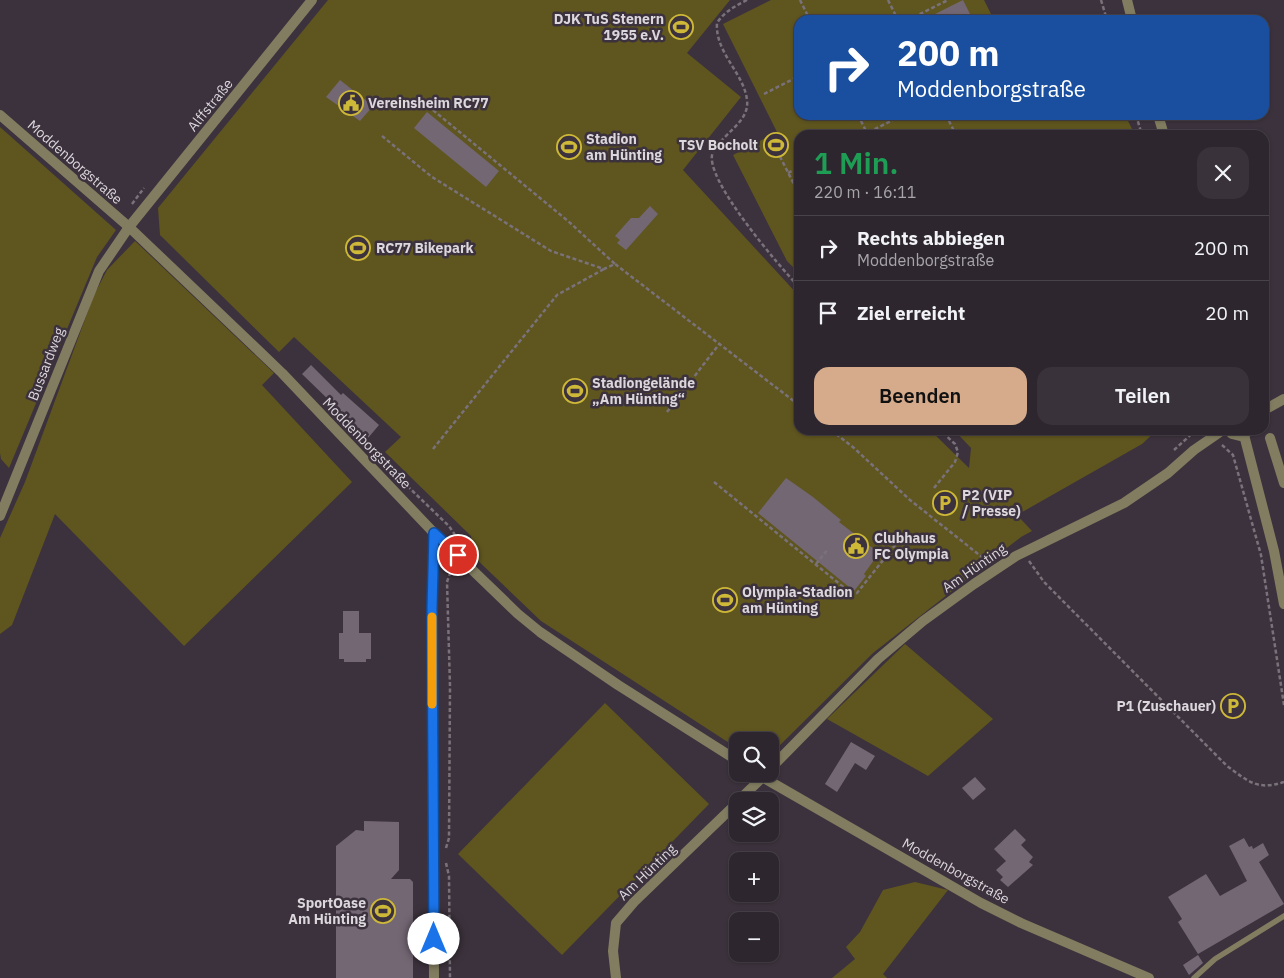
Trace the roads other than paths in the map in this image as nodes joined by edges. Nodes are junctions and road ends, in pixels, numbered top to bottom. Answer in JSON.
{"nodes":[{"id":1,"x":312,"y":0,"type":"edge"},
{"id":2,"x":1127,"y":0,"type":"edge"},
{"id":3,"x":1131,"y":15,"type":"edge"},
{"id":4,"x":0,"y":115,"type":"edge"},
{"id":5,"x":129,"y":227,"type":"junction"},
{"id":6,"x":1284,"y":399,"type":"edge"},
{"id":7,"x":1269,"y":407,"type":"edge"},
{"id":8,"x":1216,"y":435,"type":"edge"},
{"id":9,"x":1248,"y":435,"type":"edge"},
{"id":10,"x":1270,"y":438,"type":"dead end"},
{"id":11,"x":1284,"y":483,"type":"edge"},
{"id":12,"x":0,"y":516,"type":"edge"},
{"id":13,"x":434,"y":533,"type":"junction"},
{"id":14,"x":1284,"y":604,"type":"edge"},
{"id":15,"x":729,"y":755,"type":"edge"},
{"id":16,"x":779,"y":758,"type":"edge"},
{"id":17,"x":756,"y":782,"type":"edge"},
{"id":18,"x":779,"y":782,"type":"edge"},
{"id":19,"x":746,"y":792,"type":"edge"},
{"id":20,"x":729,"y":810,"type":"edge"},
{"id":21,"x":1284,"y":916,"type":"edge"},
{"id":22,"x":434,"y":978,"type":"edge"},
{"id":23,"x":616,"y":978,"type":"edge"},
{"id":24,"x":1148,"y":978,"type":"edge"},
{"id":25,"x":1194,"y":978,"type":"edge"}],
"edges":[{"from":1,"to":5,"type":"street","name":"Alffstraße"},
{"from":2,"to":3,"type":"street"},
{"from":4,"to":5,"type":"street","name":"Moddenborgstraße"},
{"from":5,"to":12,"type":"street","name":"Bussardweg"},
{"from":5,"to":13,"type":"street","name":"Moddenborgstraße"},
{"from":6,"to":7,"type":"street"},
{"from":8,"to":16,"type":"street","name":"Am Hünting"},
{"from":9,"to":14,"type":"street"},
{"from":10,"to":11,"type":"street"},
{"from":13,"to":15,"type":"street","name":"Moddenborgstraße"},
{"from":13,"to":22,"type":"street"},
{"from":17,"to":19,"type":"street","name":"Am Hünting"},
{"from":18,"to":24,"type":"street","name":"Moddenborgstraße"},
{"from":20,"to":23,"type":"street","name":"Am Hünting"},
{"from":21,"to":25,"type":"lane"}]}
